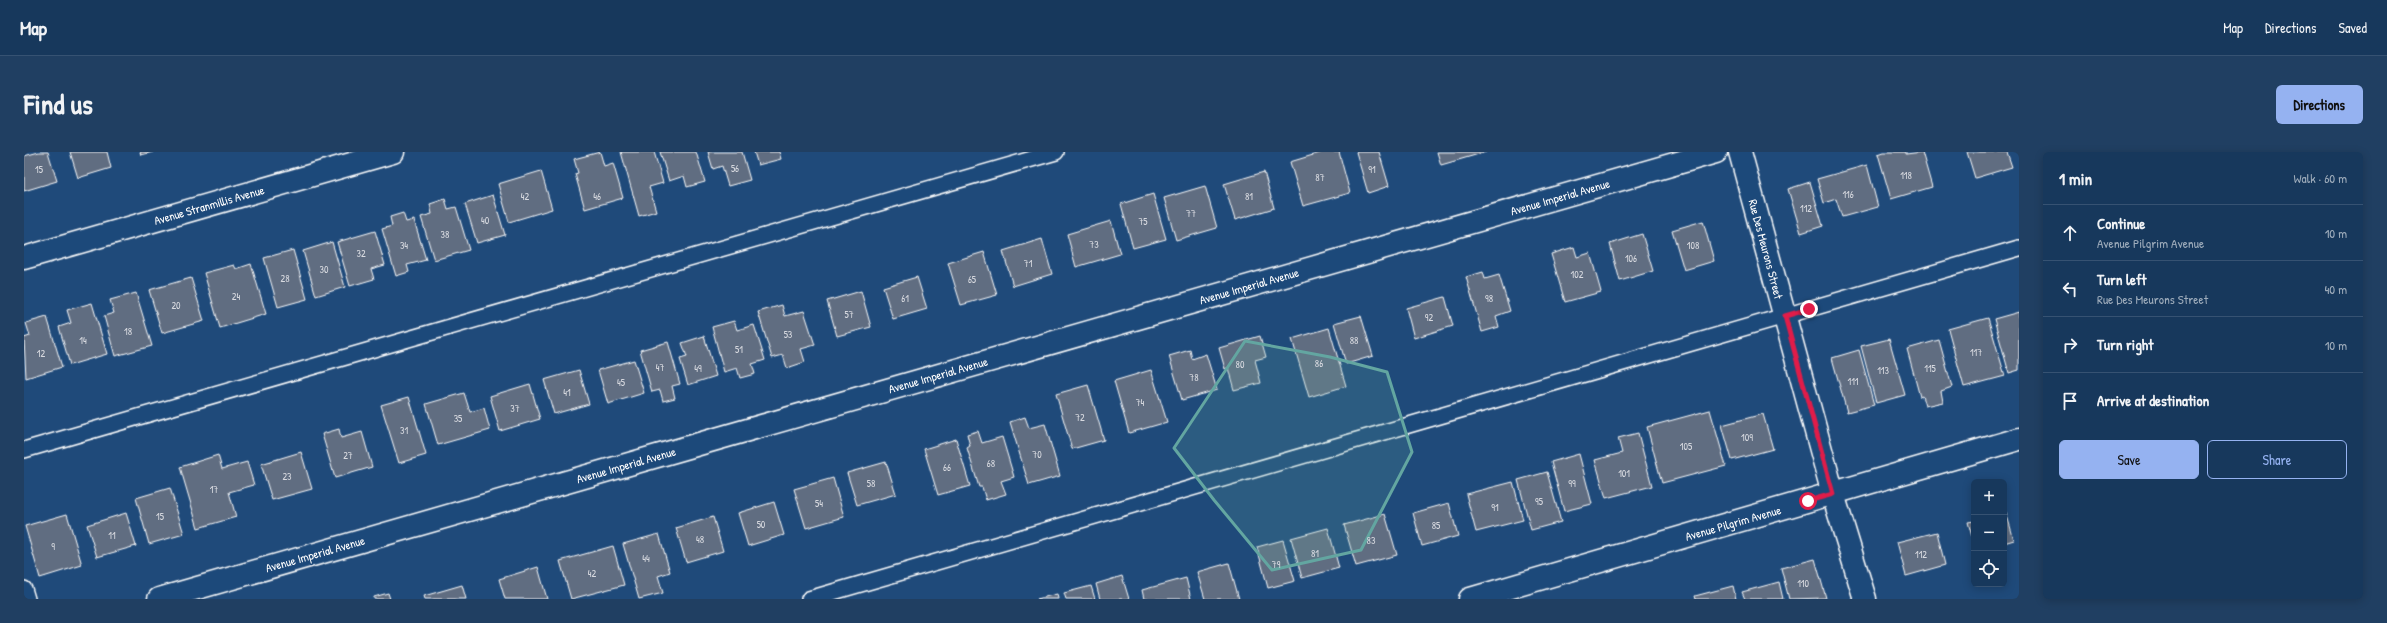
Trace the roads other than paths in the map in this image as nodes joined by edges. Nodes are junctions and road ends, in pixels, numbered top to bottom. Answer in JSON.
{"nodes":[{"id":1,"x":393,"y":152,"type":"edge"},
{"id":2,"x":1056,"y":152,"type":"edge"},
{"id":3,"x":1716,"y":152,"type":"edge"},
{"id":4,"x":1740,"y":152,"type":"edge"},
{"id":5,"x":2019,"y":248,"type":"edge"},
{"id":6,"x":24,"y":258,"type":"edge"},
{"id":7,"x":1785,"y":316,"type":"junction"},
{"id":8,"x":2019,"y":440,"type":"edge"},
{"id":9,"x":24,"y":450,"type":"edge"},
{"id":10,"x":1833,"y":494,"type":"junction"},
{"id":11,"x":24,"y":589,"type":"edge"},
{"id":12,"x":27,"y":599,"type":"edge"},
{"id":13,"x":159,"y":599,"type":"edge"},
{"id":14,"x":809,"y":599,"type":"edge"},
{"id":15,"x":1470,"y":599,"type":"edge"},
{"id":16,"x":1865,"y":599,"type":"edge"}],
"edges":[{"from":1,"to":6,"type":"street","name":"Avenue Stranmillis Avenue"},
{"from":2,"to":9,"type":"lane"},
{"from":3,"to":13,"type":"street","name":"Avenue Imperial Avenue"},
{"from":4,"to":7,"type":"street","name":"Rue Des Meurons Street"},
{"from":5,"to":7,"type":"lane"},
{"from":7,"to":10,"type":"street","name":"Rue Des Meurons Street"},
{"from":7,"to":14,"type":"lane"},
{"from":8,"to":10,"type":"street","name":"Avenue Pilgrim Avenue"},
{"from":10,"to":15,"type":"street","name":"Avenue Pilgrim Avenue"},
{"from":10,"to":16,"type":"street","name":"Rue Des Meurons Street"},
{"from":11,"to":12,"type":"lane"}]}
